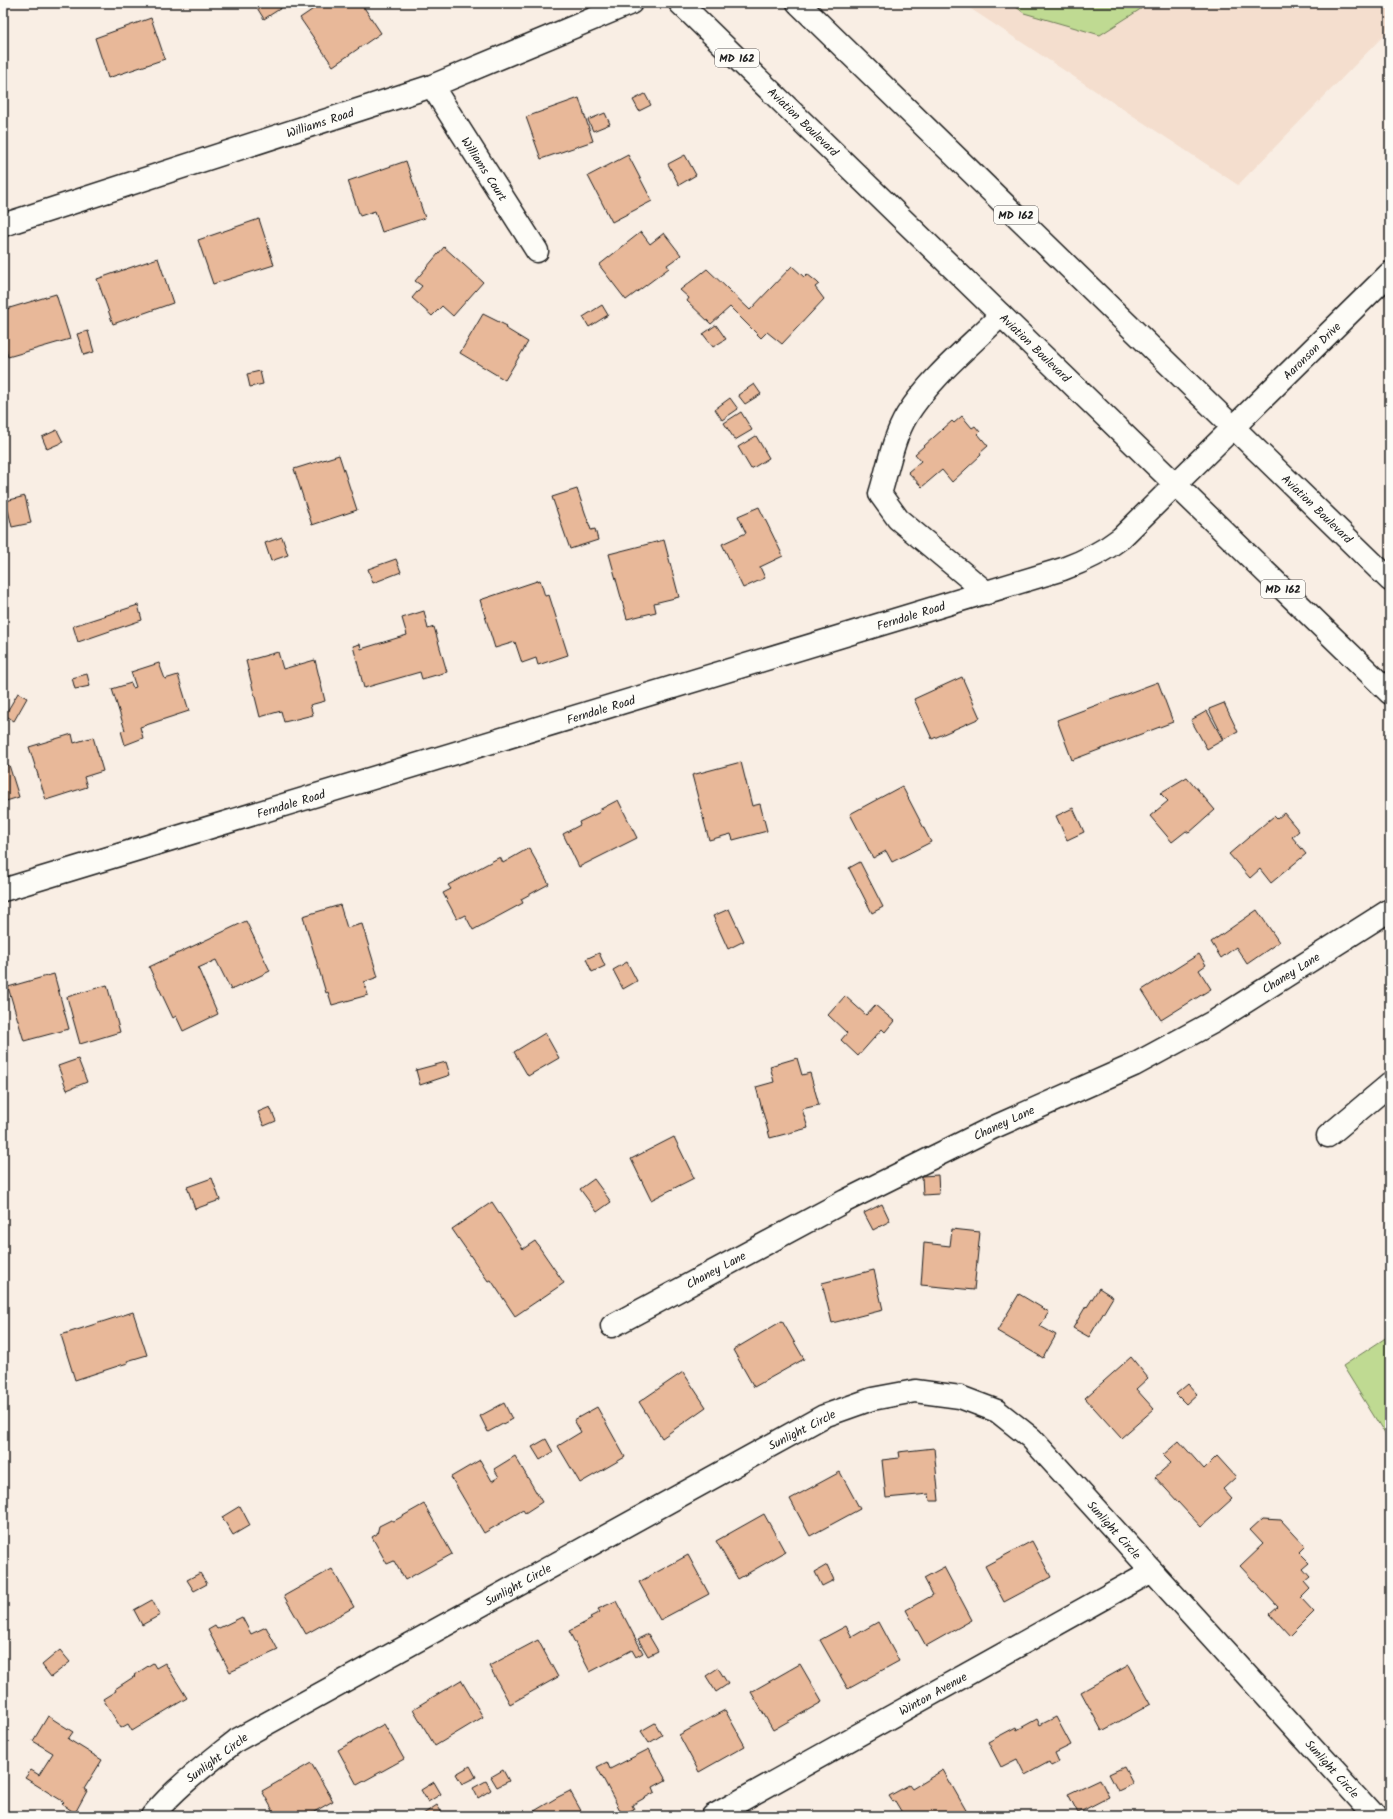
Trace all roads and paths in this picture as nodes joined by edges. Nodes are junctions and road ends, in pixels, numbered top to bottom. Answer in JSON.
{"nodes":[{"id":1,"x":631,"y":3,"type":"edge"},
{"id":2,"x":680,"y":3,"type":"edge"},
{"id":3,"x":798,"y":3,"type":"edge"},
{"id":4,"x":432,"y":86,"type":"junction"},
{"id":5,"x":3,"y":225,"type":"edge"},
{"id":6,"x":537,"y":251,"type":"dead end"},
{"id":7,"x":1390,"y":273,"type":"edge"},
{"id":8,"x":1001,"y":315,"type":"junction"},
{"id":9,"x":1234,"y":428,"type":"junction"},
{"id":10,"x":1176,"y":485,"type":"junction"},
{"id":11,"x":1390,"y":580,"type":"edge"},
{"id":12,"x":987,"y":593,"type":"junction"},
{"id":13,"x":1390,"y":692,"type":"edge"},
{"id":14,"x":3,"y":890,"type":"edge"},
{"id":15,"x":1390,"y":910,"type":"edge"},
{"id":16,"x":1390,"y":1084,"type":"edge"},
{"id":17,"x":1328,"y":1136,"type":"dead end"},
{"id":18,"x":612,"y":1326,"type":"dead end"},
{"id":19,"x":1152,"y":1571,"type":"junction"},
{"id":20,"x":152,"y":1816,"type":"edge"},
{"id":21,"x":714,"y":1816,"type":"edge"},
{"id":22,"x":1375,"y":1816,"type":"edge"}],
"edges":[{"from":1,"to":4,"type":"street","name":"Williams Road"},
{"from":2,"to":8,"type":"street","name":"Aviation Boulevard","number":"MD 162"},
{"from":3,"to":9,"type":"street","name":"Aviation Boulevard","number":"MD 162"},
{"from":4,"to":5,"type":"street","name":"Williams Road"},
{"from":4,"to":6,"type":"street","name":"Williams Court"},
{"from":7,"to":9,"type":"street","name":"Aaronson Drive"},
{"from":8,"to":10,"type":"street","name":"Aviation Boulevard","number":"MD 162"},
{"from":8,"to":12,"type":"street"},
{"from":9,"to":10,"type":"street","name":"Aaronson Drive"},
{"from":9,"to":11,"type":"street","name":"Aviation Boulevard","number":"MD 162"},
{"from":10,"to":12,"type":"street","name":"Ferndale Road"},
{"from":10,"to":13,"type":"street","name":"Aviation Boulevard","number":"MD 162"},
{"from":12,"to":14,"type":"street","name":"Ferndale Road"},
{"from":15,"to":18,"type":"street","name":"Chaney Lane"},
{"from":16,"to":17,"type":"street"},
{"from":19,"to":20,"type":"street","name":"Sunlight Circle"},
{"from":19,"to":21,"type":"street","name":"Winton Avenue"},
{"from":19,"to":22,"type":"street","name":"Sunlight Circle"}]}
